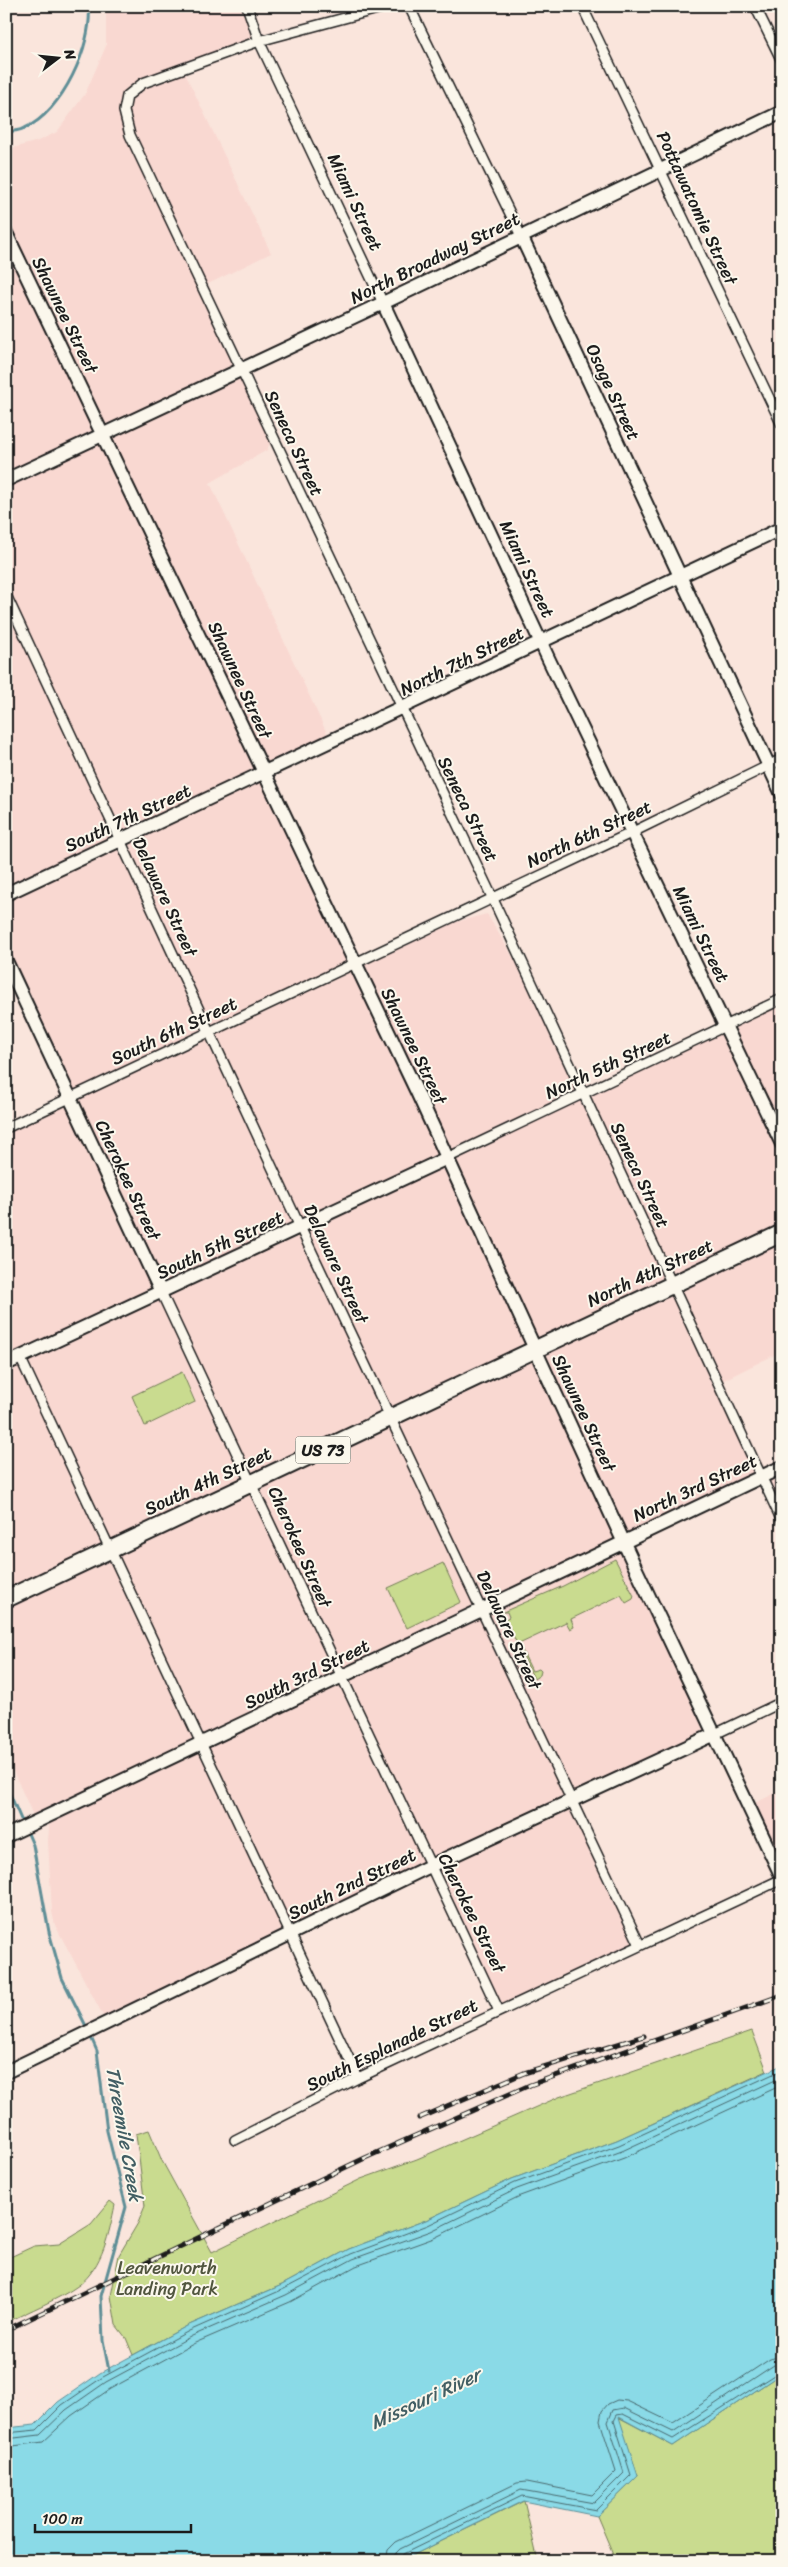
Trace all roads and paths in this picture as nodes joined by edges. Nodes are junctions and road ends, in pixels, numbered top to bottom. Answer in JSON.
{"nodes":[{"id":1,"x":247,"y":6,"type":"edge"},
{"id":2,"x":389,"y":6,"type":"edge"},
{"id":3,"x":409,"y":6,"type":"edge"},
{"id":4,"x":582,"y":6,"type":"edge"},
{"id":5,"x":755,"y":6,"type":"edge"},
{"id":6,"x":259,"y":41,"type":"junction"},
{"id":7,"x":782,"y":61,"type":"edge"},
{"id":8,"x":782,"y":112,"type":"edge"},
{"id":9,"x":661,"y":169,"type":"junction"},
{"id":10,"x":6,"y":233,"type":"edge"},
{"id":11,"x":521,"y":236,"type":"junction"},
{"id":12,"x":383,"y":303,"type":"junction"},
{"id":13,"x":242,"y":370,"type":"junction"},
{"id":14,"x":782,"y":425,"type":"edge"},
{"id":15,"x":104,"y":434,"type":"junction"},
{"id":16,"x":6,"y":480,"type":"edge"},
{"id":17,"x":782,"y":528,"type":"edge"},
{"id":18,"x":680,"y":576,"type":"junction"},
{"id":19,"x":6,"y":596,"type":"edge"},
{"id":20,"x":541,"y":642,"type":"junction"},
{"id":21,"x":402,"y":708,"type":"junction"},
{"id":22,"x":782,"y":759,"type":"edge"},
{"id":23,"x":768,"y":766,"type":"junction"},
{"id":24,"x":265,"y":774,"type":"junction"},
{"id":25,"x":782,"y":794,"type":"edge"},
{"id":26,"x":633,"y":832,"type":"junction"},
{"id":27,"x":121,"y":840,"type":"junction"},
{"id":28,"x":6,"y":894,"type":"edge"},
{"id":29,"x":492,"y":897,"type":"junction"},
{"id":30,"x":6,"y":961,"type":"edge"},
{"id":31,"x":355,"y":964,"type":"junction"},
{"id":32,"x":782,"y":999,"type":"edge"},
{"id":33,"x":726,"y":1026,"type":"junction"},
{"id":34,"x":210,"y":1032,"type":"junction"},
{"id":35,"x":583,"y":1095,"type":"junction"},
{"id":36,"x":71,"y":1098,"type":"junction"},
{"id":37,"x":6,"y":1128,"type":"edge"},
{"id":38,"x":782,"y":1144,"type":"edge"},
{"id":39,"x":448,"y":1158,"type":"junction"},
{"id":40,"x":300,"y":1227,"type":"junction"},
{"id":41,"x":782,"y":1233,"type":"edge"},
{"id":42,"x":673,"y":1284,"type":"junction"},
{"id":43,"x":161,"y":1292,"type":"junction"},
{"id":44,"x":536,"y":1349,"type":"junction"},
{"id":45,"x":20,"y":1357,"type":"junction"},
{"id":46,"x":6,"y":1364,"type":"edge"},
{"id":47,"x":391,"y":1419,"type":"junction"},
{"id":48,"x":782,"y":1467,"type":"edge"},
{"id":49,"x":761,"y":1477,"type":"junction"},
{"id":50,"x":252,"y":1483,"type":"junction"},
{"id":51,"x":782,"y":1521,"type":"edge"},
{"id":52,"x":623,"y":1541,"type":"junction"},
{"id":53,"x":109,"y":1550,"type":"junction"},
{"id":54,"x":6,"y":1600,"type":"edge"},
{"id":55,"x":481,"y":1609,"type":"junction"},
{"id":56,"x":340,"y":1678,"type":"junction"},
{"id":57,"x":782,"y":1702,"type":"edge"},
{"id":58,"x":715,"y":1734,"type":"junction"},
{"id":59,"x":200,"y":1744,"type":"junction"},
{"id":60,"x":572,"y":1801,"type":"junction"},
{"id":61,"x":6,"y":1836,"type":"edge"},
{"id":62,"x":430,"y":1866,"type":"junction"},
{"id":63,"x":782,"y":1878,"type":"edge"},
{"id":64,"x":290,"y":1934,"type":"junction"},
{"id":65,"x":640,"y":1945,"type":"junction"},
{"id":66,"x":500,"y":2011,"type":"junction"},
{"id":67,"x":6,"y":2072,"type":"edge"},
{"id":68,"x":358,"y":2078,"type":"junction"},
{"id":69,"x":235,"y":2140,"type":"dead end"}],
"edges":[{"from":1,"to":6,"type":"street","name":"Miami Street"},
{"from":2,"to":6,"type":"street"},
{"from":3,"to":11,"type":"street","name":"Osage Street"},
{"from":4,"to":9,"type":"street","name":"Pottawatomie Street"},
{"from":5,"to":7,"type":"street"},
{"from":6,"to":12,"type":"street","name":"Miami Street"},
{"from":6,"to":13,"type":"street","name":"Seneca Street"},
{"from":8,"to":9,"type":"street","name":"North Broadway Street"},
{"from":9,"to":11,"type":"street","name":"North Broadway Street"},
{"from":9,"to":14,"type":"street","name":"Pottawatomie Street"},
{"from":10,"to":15,"type":"street","name":"Shawnee Street"},
{"from":11,"to":12,"type":"street","name":"North Broadway Street"},
{"from":11,"to":18,"type":"street","name":"Osage Street"},
{"from":12,"to":13,"type":"street","name":"North Broadway Street"},
{"from":12,"to":20,"type":"street","name":"Miami Street"},
{"from":13,"to":15,"type":"street","name":"North Broadway Street"},
{"from":13,"to":21,"type":"street","name":"Seneca Street"},
{"from":15,"to":16,"type":"street","name":"North Broadway Street"},
{"from":15,"to":24,"type":"street","name":"Shawnee Street"},
{"from":17,"to":18,"type":"street","name":"North 7th Street"},
{"from":18,"to":20,"type":"street","name":"North 7th Street"},
{"from":18,"to":23,"type":"street","name":"Osage Street"},
{"from":19,"to":27,"type":"street","name":"Delaware Street"},
{"from":20,"to":21,"type":"street","name":"North 7th Street"},
{"from":20,"to":26,"type":"street","name":"Miami Street"},
{"from":21,"to":24,"type":"street","name":"North 7th Street"},
{"from":21,"to":29,"type":"street","name":"Seneca Street"},
{"from":22,"to":23,"type":"street","name":"North 6th Street"},
{"from":23,"to":25,"type":"street","name":"Osage Street"},
{"from":23,"to":26,"type":"street","name":"North 6th Street"},
{"from":24,"to":27,"type":"street","name":"South 7th Street"},
{"from":24,"to":31,"type":"street","name":"Shawnee Street"},
{"from":26,"to":29,"type":"street","name":"North 6th Street"},
{"from":26,"to":33,"type":"street","name":"Miami Street"},
{"from":27,"to":28,"type":"street","name":"South 7th Street"},
{"from":27,"to":34,"type":"street","name":"Delaware Street"},
{"from":29,"to":31,"type":"street","name":"North 6th Street"},
{"from":29,"to":35,"type":"street","name":"Seneca Street"},
{"from":30,"to":36,"type":"street","name":"Cherokee Street"},
{"from":31,"to":34,"type":"street","name":"South 6th Street"},
{"from":31,"to":39,"type":"street","name":"Shawnee Street"},
{"from":32,"to":33,"type":"street","name":"North 5th Street"},
{"from":33,"to":35,"type":"street","name":"North 5th Street"},
{"from":33,"to":38,"type":"street","name":"Miami Street"},
{"from":34,"to":36,"type":"street","name":"South 6th Street"},
{"from":34,"to":40,"type":"street","name":"Delaware Street"},
{"from":35,"to":39,"type":"street","name":"North 5th Street"},
{"from":35,"to":42,"type":"street","name":"Seneca Street"},
{"from":36,"to":37,"type":"street","name":"South 6th Street"},
{"from":36,"to":43,"type":"street","name":"Cherokee Street"},
{"from":39,"to":40,"type":"street","name":"South 5th Street"},
{"from":39,"to":44,"type":"street","name":"Shawnee Street"},
{"from":40,"to":43,"type":"street","name":"South 5th Street"},
{"from":40,"to":47,"type":"street","name":"Delaware Street"},
{"from":41,"to":42,"type":"highway","name":"North 4th Street","number":"US 73"},
{"from":42,"to":44,"type":"highway","name":"North 4th Street","number":"US 73"},
{"from":42,"to":49,"type":"street","name":"Seneca Street"},
{"from":43,"to":45,"type":"street","name":"South 5th Street"},
{"from":43,"to":50,"type":"street","name":"Cherokee Street"},
{"from":44,"to":47,"type":"highway","name":"South 4th Street","number":"US 73"},
{"from":44,"to":52,"type":"street","name":"Shawnee Street"},
{"from":45,"to":46,"type":"street","name":"South 5th Street"},
{"from":45,"to":53,"type":"street"},
{"from":47,"to":50,"type":"highway","name":"South 4th Street","number":"US 73"},
{"from":47,"to":55,"type":"street","name":"Delaware Street"},
{"from":48,"to":49,"type":"street","name":"North 3rd Street"},
{"from":49,"to":51,"type":"street","name":"Seneca Street"},
{"from":49,"to":52,"type":"street","name":"North 3rd Street"},
{"from":50,"to":53,"type":"highway","name":"South 4th Street","number":"US 73"},
{"from":50,"to":56,"type":"street","name":"Cherokee Street"},
{"from":52,"to":55,"type":"street","name":"South 3rd Street"},
{"from":52,"to":58,"type":"street","name":"Shawnee Street"},
{"from":53,"to":54,"type":"highway","name":"South 4th Street","number":"US 73"},
{"from":53,"to":59,"type":"street"},
{"from":55,"to":56,"type":"street","name":"South 3rd Street"},
{"from":55,"to":60,"type":"street","name":"Delaware Street"},
{"from":56,"to":59,"type":"street","name":"South 3rd Street"},
{"from":56,"to":62,"type":"street","name":"Cherokee Street"},
{"from":57,"to":58,"type":"street"},
{"from":58,"to":60,"type":"street","name":"South 2nd Street"},
{"from":58,"to":63,"type":"street","name":"Shawnee Street"},
{"from":59,"to":61,"type":"street","name":"South 3rd Street"},
{"from":59,"to":64,"type":"street"},
{"from":60,"to":62,"type":"street","name":"South 2nd Street"},
{"from":60,"to":65,"type":"street","name":"Delaware Street"},
{"from":62,"to":64,"type":"street","name":"South 2nd Street"},
{"from":62,"to":66,"type":"street","name":"Cherokee Street"},
{"from":63,"to":65,"type":"street","name":"South Esplanade Street"},
{"from":64,"to":67,"type":"street","name":"South 2nd Street"},
{"from":64,"to":68,"type":"street"},
{"from":65,"to":66,"type":"street","name":"South Esplanade Street"},
{"from":66,"to":68,"type":"street","name":"South Esplanade Street"},
{"from":68,"to":69,"type":"street","name":"South Esplanade Street"}]}
